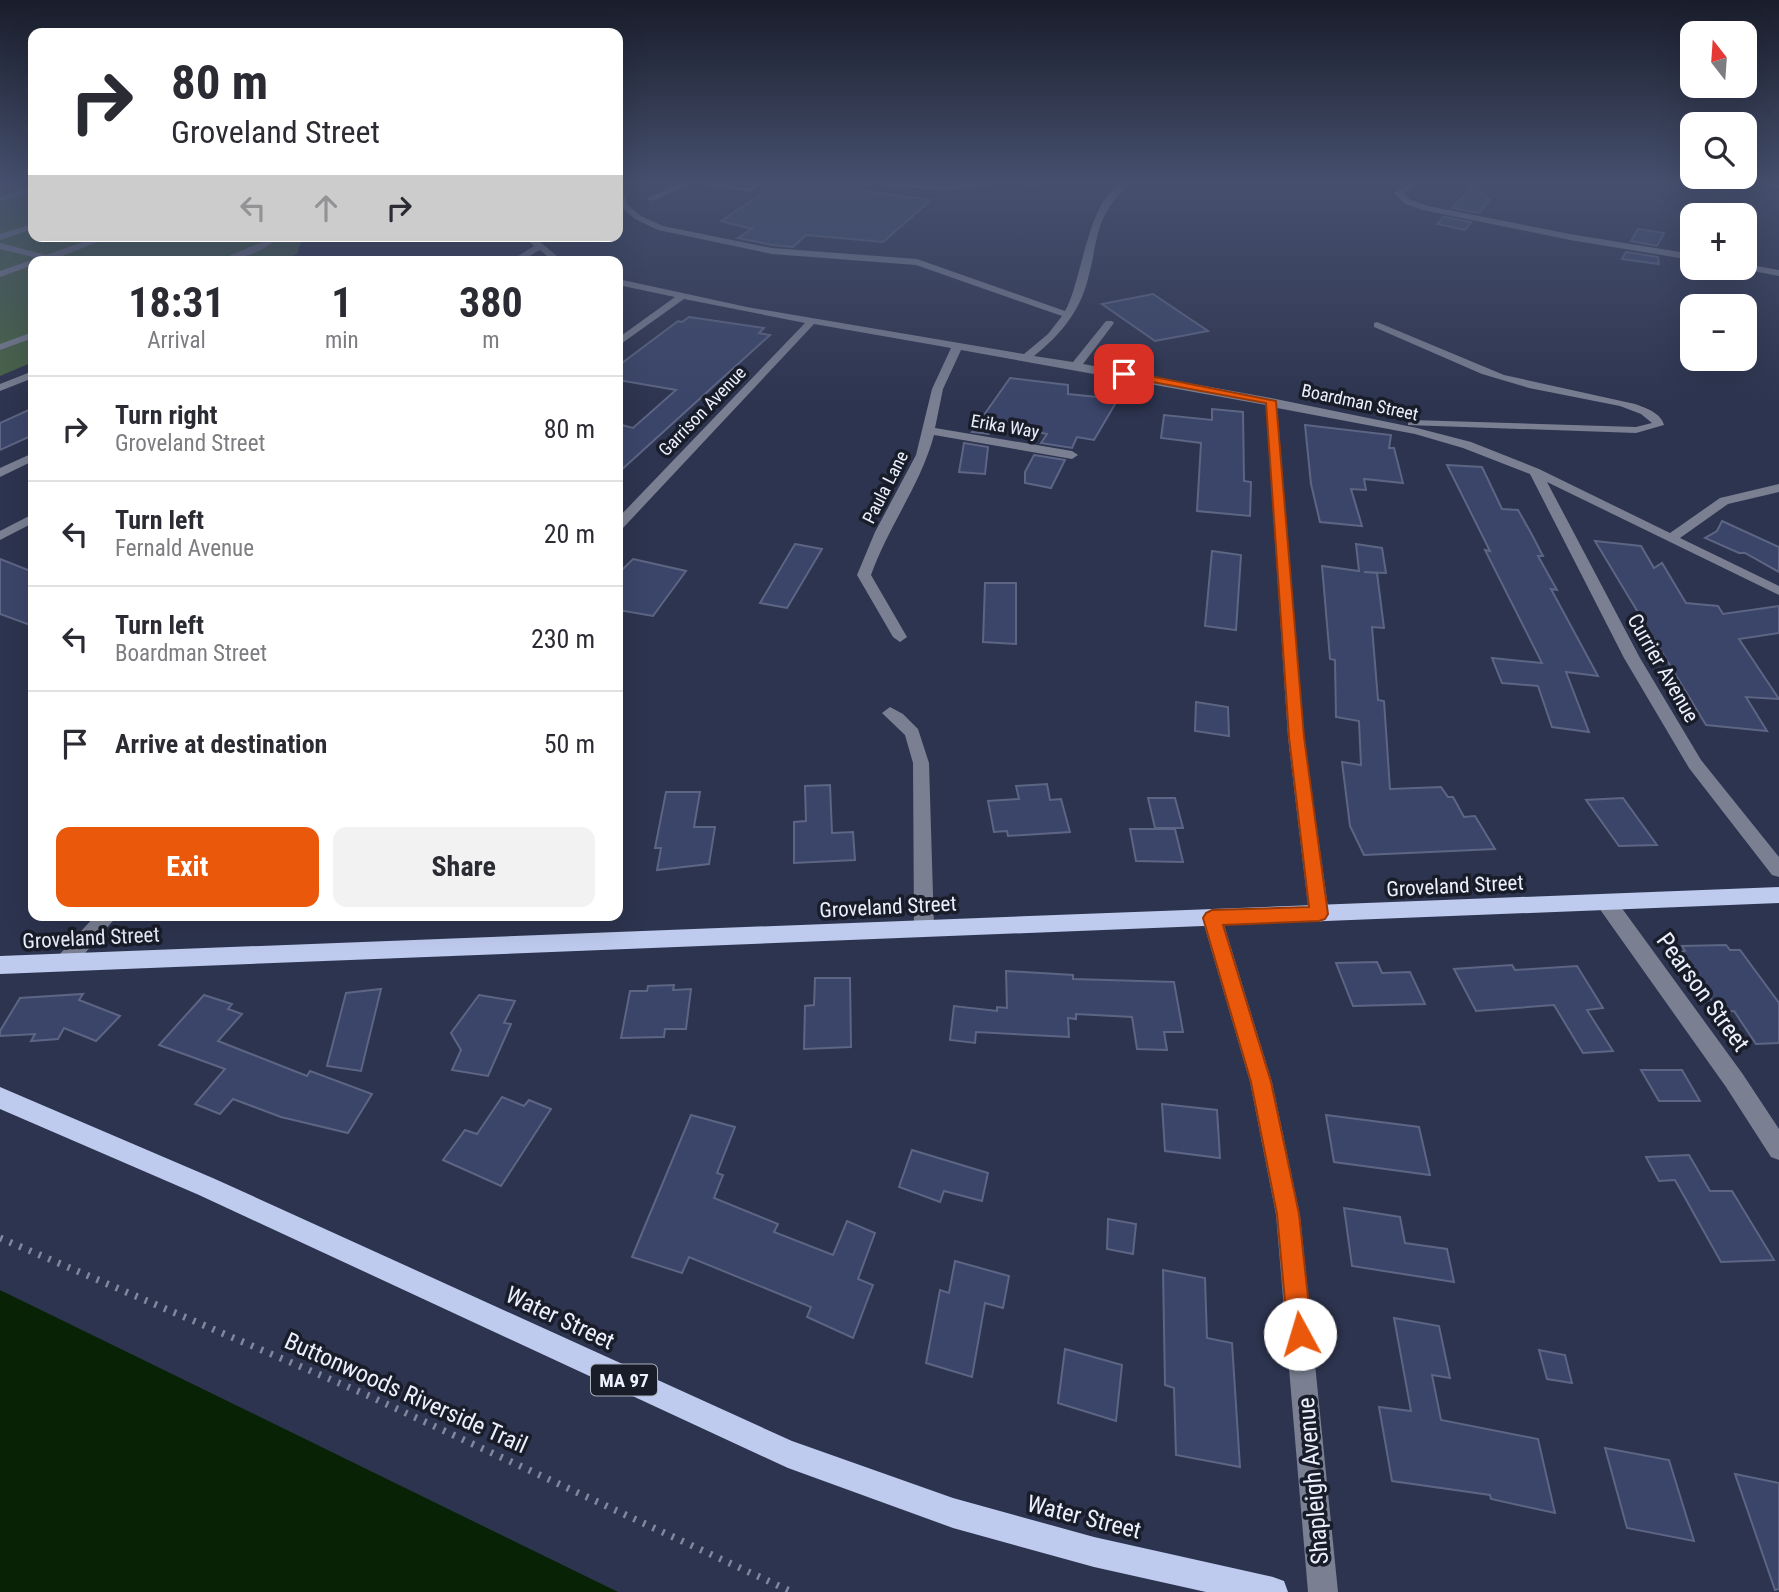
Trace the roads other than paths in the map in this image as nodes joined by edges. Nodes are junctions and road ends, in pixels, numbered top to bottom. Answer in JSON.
{"nodes":[{"id":1,"x":855,"y":257,"type":"edge"},
{"id":2,"x":1089,"y":257,"type":"edge"},
{"id":3,"x":28,"y":264,"type":"edge"},
{"id":4,"x":1757,"y":269,"type":"edge"},
{"id":5,"x":1779,"y":273,"type":"edge"},
{"id":6,"x":0,"y":274,"type":"edge"},
{"id":7,"x":623,"y":283,"type":"edge"},
{"id":8,"x":681,"y":297,"type":"junction"},
{"id":9,"x":1067,"y":315,"type":"junction"},
{"id":10,"x":812,"y":321,"type":"junction"},
{"id":11,"x":1109,"y":323,"type":"dead end"},
{"id":12,"x":1377,"y":325,"type":"dead end"},
{"id":13,"x":28,"y":337,"type":"edge"},
{"id":14,"x":623,"y":339,"type":"edge"},
{"id":15,"x":0,"y":347,"type":"edge"},
{"id":16,"x":957,"y":347,"type":"junction"},
{"id":17,"x":1025,"y":358,"type":"junction"},
{"id":18,"x":1076,"y":366,"type":"junction"},
{"id":19,"x":28,"y":376,"type":"edge"},
{"id":20,"x":0,"y":388,"type":"edge"},
{"id":21,"x":1271,"y":401,"type":"junction"},
{"id":22,"x":1387,"y":424,"type":"junction"},
{"id":23,"x":931,"y":431,"type":"junction"},
{"id":24,"x":1072,"y":455,"type":"dead end"},
{"id":25,"x":28,"y":459,"type":"edge"},
{"id":26,"x":1535,"y":472,"type":"junction"},
{"id":27,"x":0,"y":473,"type":"edge"},
{"id":28,"x":1779,"y":488,"type":"edge"},
{"id":29,"x":28,"y":520,"type":"edge"},
{"id":30,"x":623,"y":520,"type":"edge"},
{"id":31,"x":2,"y":532,"type":"edge"},
{"id":32,"x":1672,"y":537,"type":"junction"},
{"id":33,"x":1779,"y":591,"type":"edge"},
{"id":34,"x":900,"y":637,"type":"dead end"},
{"id":35,"x":890,"y":713,"type":"dead end"},
{"id":36,"x":1779,"y":870,"type":"edge"},
{"id":37,"x":1779,"y":895,"type":"edge"},
{"id":38,"x":1606,"y":902,"type":"junction"},
{"id":39,"x":1319,"y":914,"type":"junction"},
{"id":40,"x":1212,"y":918,"type":"junction"},
{"id":41,"x":103,"y":921,"type":"edge"},
{"id":42,"x":924,"y":928,"type":"junction"},
{"id":43,"x":66,"y":961,"type":"junction"},
{"id":44,"x":0,"y":965,"type":"edge"},
{"id":45,"x":0,"y":1098,"type":"edge"},
{"id":46,"x":1779,"y":1149,"type":"edge"},
{"id":47,"x":1273,"y":1592,"type":"edge"},
{"id":48,"x":1323,"y":1592,"type":"edge"}],
"edges":[{"from":1,"to":9,"type":"street"},
{"from":2,"to":9,"type":"street"},
{"from":3,"to":6,"type":"street"},
{"from":4,"to":5,"type":"street"},
{"from":7,"to":8,"type":"street","name":"Boardman Street"},
{"from":8,"to":10,"type":"street","name":"Boardman Street"},
{"from":8,"to":14,"type":"street"},
{"from":9,"to":17,"type":"street"},
{"from":10,"to":16,"type":"street","name":"Boardman Street"},
{"from":10,"to":30,"type":"street","name":"Garrison Avenue"},
{"from":11,"to":18,"type":"street"},
{"from":12,"to":22,"type":"street"},
{"from":13,"to":15,"type":"street"},
{"from":16,"to":17,"type":"street","name":"Boardman Street"},
{"from":16,"to":23,"type":"street","name":"Paula Lane"},
{"from":17,"to":18,"type":"street","name":"Boardman Street"},
{"from":18,"to":21,"type":"street","name":"Boardman Street"},
{"from":19,"to":20,"type":"street"},
{"from":21,"to":22,"type":"street","name":"Boardman Street"},
{"from":21,"to":39,"type":"street"},
{"from":22,"to":26,"type":"street","name":"Boardman Street"},
{"from":23,"to":24,"type":"street","name":"Erika Way"},
{"from":23,"to":34,"type":"street","name":"Paula Lane"},
{"from":25,"to":27,"type":"street"},
{"from":26,"to":32,"type":"street","name":"Boardman Street"},
{"from":26,"to":36,"type":"street","name":"Currier Avenue"},
{"from":28,"to":32,"type":"street"},
{"from":29,"to":31,"type":"street"},
{"from":32,"to":33,"type":"street","name":"Boardman Street"},
{"from":35,"to":42,"type":"street"},
{"from":37,"to":38,"type":"main road","name":"Groveland Street"},
{"from":38,"to":39,"type":"main road","name":"Groveland Street"},
{"from":38,"to":46,"type":"street","name":"Pearson Street"},
{"from":39,"to":40,"type":"main road","name":"Groveland Street"},
{"from":40,"to":42,"type":"main road","name":"Groveland Street"},
{"from":40,"to":48,"type":"street","name":"Shapleigh Avenue"},
{"from":41,"to":43,"type":"street"},
{"from":42,"to":43,"type":"main road","name":"Groveland Street"},
{"from":43,"to":44,"type":"main road","name":"Groveland Street"},
{"from":45,"to":47,"type":"main road","name":"Water Street","number":"MA 97"}]}
